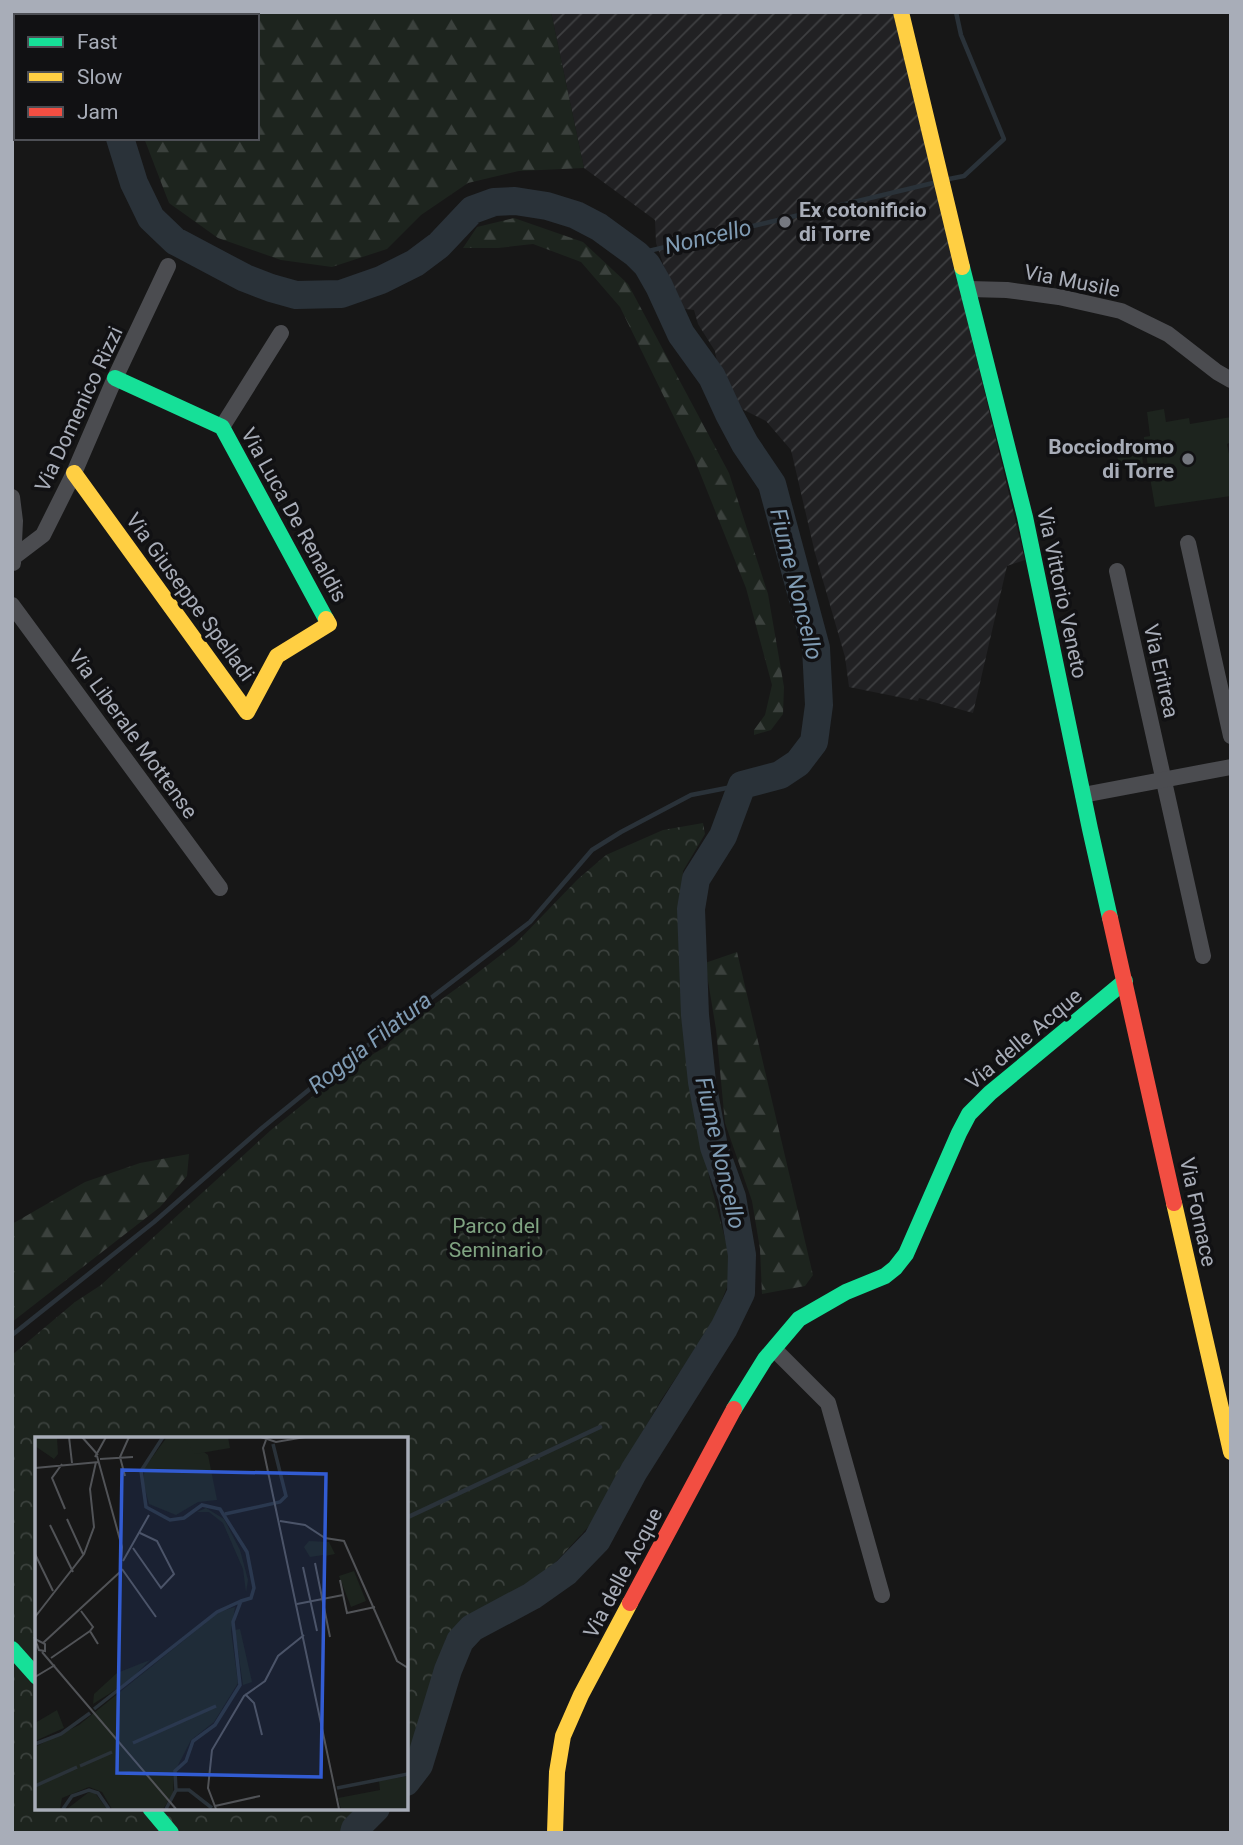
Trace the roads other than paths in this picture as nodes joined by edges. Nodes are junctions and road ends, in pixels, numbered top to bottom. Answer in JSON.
{"nodes":[{"id":1,"x":901,"y":12,"type":"edge"},
{"id":2,"x":168,"y":267,"type":"dead end"},
{"id":3,"x":969,"y":289,"type":"junction"},
{"id":4,"x":281,"y":333,"type":"dead end"},
{"id":5,"x":115,"y":378,"type":"junction"},
{"id":6,"x":1231,"y":380,"type":"edge"},
{"id":7,"x":222,"y":427,"type":"junction"},
{"id":8,"x":74,"y":473,"type":"junction"},
{"id":9,"x":12,"y":497,"type":"edge"},
{"id":10,"x":1188,"y":544,"type":"dead end"},
{"id":11,"x":13,"y":561,"type":"edge"},
{"id":12,"x":1117,"y":571,"type":"dead end"},
{"id":13,"x":12,"y":605,"type":"edge"},
{"id":14,"x":329,"y":624,"type":"joint"},
{"id":15,"x":1231,"y":736,"type":"edge"},
{"id":16,"x":1231,"y":767,"type":"edge"},
{"id":17,"x":1163,"y":781,"type":"junction"},
{"id":18,"x":1083,"y":795,"type":"junction"},
{"id":19,"x":220,"y":888,"type":"dead end"},
{"id":20,"x":1203,"y":956,"type":"dead end"},
{"id":21,"x":1125,"y":981,"type":"junction"},
{"id":22,"x":774,"y":1349,"type":"junction"},
{"id":23,"x":1231,"y":1452,"type":"edge"},
{"id":24,"x":882,"y":1595,"type":"dead end"},
{"id":25,"x":12,"y":1648,"type":"edge"},
{"id":26,"x":35,"y":1675,"type":"edge"},
{"id":27,"x":152,"y":1810,"type":"edge"},
{"id":28,"x":171,"y":1833,"type":"edge"},
{"id":29,"x":555,"y":1833,"type":"edge"}],
"edges":[{"from":1,"to":3,"type":"street","name":"Via Vittorio Veneto"},
{"from":2,"to":5,"type":"street","name":"Via Domenico Rizzi"},
{"from":3,"to":6,"type":"street","name":"Via Musile"},
{"from":3,"to":18,"type":"street","name":"Via Vittorio Veneto"},
{"from":4,"to":7,"type":"street","name":"Via Luca De Renaldis"},
{"from":5,"to":7,"type":"street","name":"Via Luca De Renaldis"},
{"from":5,"to":8,"type":"street","name":"Via Domenico Rizzi"},
{"from":7,"to":14,"type":"street","name":"Via Luca De Renaldis"},
{"from":8,"to":11,"type":"street","name":"Via Domenico Rizzi"},
{"from":8,"to":14,"type":"street","name":"Via Giuseppe Spelladi"},
{"from":9,"to":11,"type":"street"},
{"from":10,"to":15,"type":"street"},
{"from":12,"to":17,"type":"street","name":"Via Eritrea"},
{"from":13,"to":19,"type":"street","name":"Via Liberale Mottense"},
{"from":16,"to":17,"type":"street"},
{"from":17,"to":18,"type":"street"},
{"from":17,"to":20,"type":"street","name":"Via Eritrea"},
{"from":18,"to":21,"type":"street","name":"Via Vittorio Veneto"},
{"from":21,"to":22,"type":"street","name":"Via delle Acque"},
{"from":21,"to":23,"type":"street","name":"Via Fornace"},
{"from":22,"to":24,"type":"street"},
{"from":22,"to":29,"type":"street","name":"Via delle Acque"},
{"from":25,"to":26,"type":"street"},
{"from":27,"to":28,"type":"street"}]}
